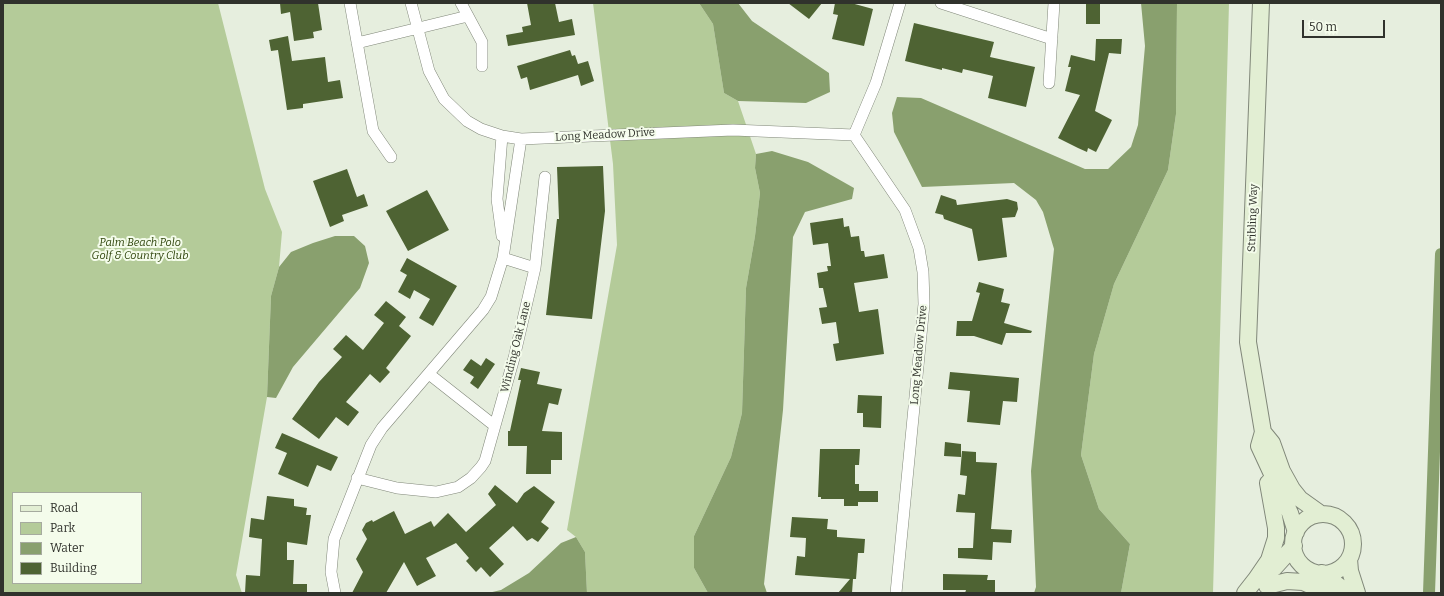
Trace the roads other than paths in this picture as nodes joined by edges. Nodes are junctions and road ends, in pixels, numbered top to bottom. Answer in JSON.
{"nodes":[{"id":1,"x":350,"y":3,"type":"edge"},
{"id":2,"x":411,"y":3,"type":"edge"},
{"id":3,"x":461,"y":3,"type":"edge"},
{"id":4,"x":900,"y":3,"type":"edge"},
{"id":5,"x":941,"y":3,"type":"edge"},
{"id":6,"x":1054,"y":3,"type":"edge"},
{"id":7,"x":1261,"y":3,"type":"edge"},
{"id":8,"x":468,"y":16,"type":"junction"},
{"id":9,"x":418,"y":29,"type":"junction"},
{"id":10,"x":1052,"y":39,"type":"junction"},
{"id":11,"x":357,"y":42,"type":"junction"},
{"id":12,"x":482,"y":66,"type":"dead end"},
{"id":13,"x":1048,"y":83,"type":"dead end"},
{"id":14,"x":854,"y":135,"type":"junction"},
{"id":15,"x":502,"y":136,"type":"junction"},
{"id":16,"x":521,"y":139,"type":"junction"},
{"id":17,"x":391,"y":157,"type":"dead end"},
{"id":18,"x":545,"y":177,"type":"dead end"},
{"id":19,"x":504,"y":246,"type":"junction"},
{"id":20,"x":503,"y":258,"type":"junction"},
{"id":21,"x":535,"y":268,"type":"junction"},
{"id":22,"x":429,"y":374,"type":"junction"},
{"id":23,"x":495,"y":426,"type":"junction"},
{"id":24,"x":1263,"y":432,"type":"junction"},
{"id":25,"x":1262,"y":454,"type":"junction"},
{"id":26,"x":357,"y":478,"type":"junction"},
{"id":27,"x":1321,"y":514,"type":"junction"},
{"id":28,"x":1295,"y":539,"type":"junction"},
{"id":29,"x":1349,"y":559,"type":"junction"},
{"id":30,"x":1315,"y":571,"type":"junction"},
{"id":31,"x":1261,"y":586,"type":"edge"},
{"id":32,"x":335,"y":593,"type":"edge"},
{"id":33,"x":896,"y":593,"type":"edge"},
{"id":34,"x":1245,"y":593,"type":"edge"},
{"id":35,"x":1328,"y":593,"type":"edge"},
{"id":36,"x":1344,"y":593,"type":"edge"},
{"id":37,"x":1357,"y":593,"type":"edge"}],
"edges":[{"from":1,"to":11,"type":"street"},
{"from":2,"to":9,"type":"street","name":"Long Meadow Drive"},
{"from":3,"to":8,"type":"street"},
{"from":4,"to":14,"type":"street"},
{"from":5,"to":10,"type":"street"},
{"from":6,"to":10,"type":"street"},
{"from":7,"to":24,"type":"street","name":"Stribling Way"},
{"from":8,"to":9,"type":"street"},
{"from":8,"to":12,"type":"street"},
{"from":9,"to":11,"type":"street"},
{"from":9,"to":15,"type":"street","name":"Long Meadow Drive"},
{"from":10,"to":13,"type":"street"},
{"from":11,"to":17,"type":"street"},
{"from":14,"to":16,"type":"street","name":"Long Meadow Drive"},
{"from":14,"to":33,"type":"street","name":"Long Meadow Drive"},
{"from":15,"to":16,"type":"street","name":"Long Meadow Drive"},
{"from":15,"to":19,"type":"street"},
{"from":16,"to":19,"type":"street"},
{"from":18,"to":21,"type":"street","name":"Winding Oak Lane"},
{"from":19,"to":20,"type":"street"},
{"from":20,"to":21,"type":"street"},
{"from":20,"to":22,"type":"street"},
{"from":21,"to":23,"type":"street","name":"Winding Oak Lane"},
{"from":22,"to":23,"type":"street"},
{"from":22,"to":26,"type":"street"},
{"from":23,"to":26,"type":"street","name":"Winding Oak Lane"},
{"from":24,"to":25,"type":"street","name":"Stribling Way"},
{"from":24,"to":27,"type":"street","name":"Stribling Way"},
{"from":25,"to":28,"type":"street","name":"Stribling Way"},
{"from":25,"to":31,"type":"street"},
{"from":26,"to":32,"type":"street"},
{"from":27,"to":28,"type":"street"},
{"from":27,"to":29,"type":"street"},
{"from":28,"to":30,"type":"street"},
{"from":28,"to":31,"type":"street"},
{"from":29,"to":30,"type":"street"},
{"from":29,"to":37,"type":"street"},
{"from":30,"to":31,"type":"street"},
{"from":30,"to":36,"type":"street"},
{"from":31,"to":34,"type":"street"},
{"from":31,"to":35,"type":"street"}]}
